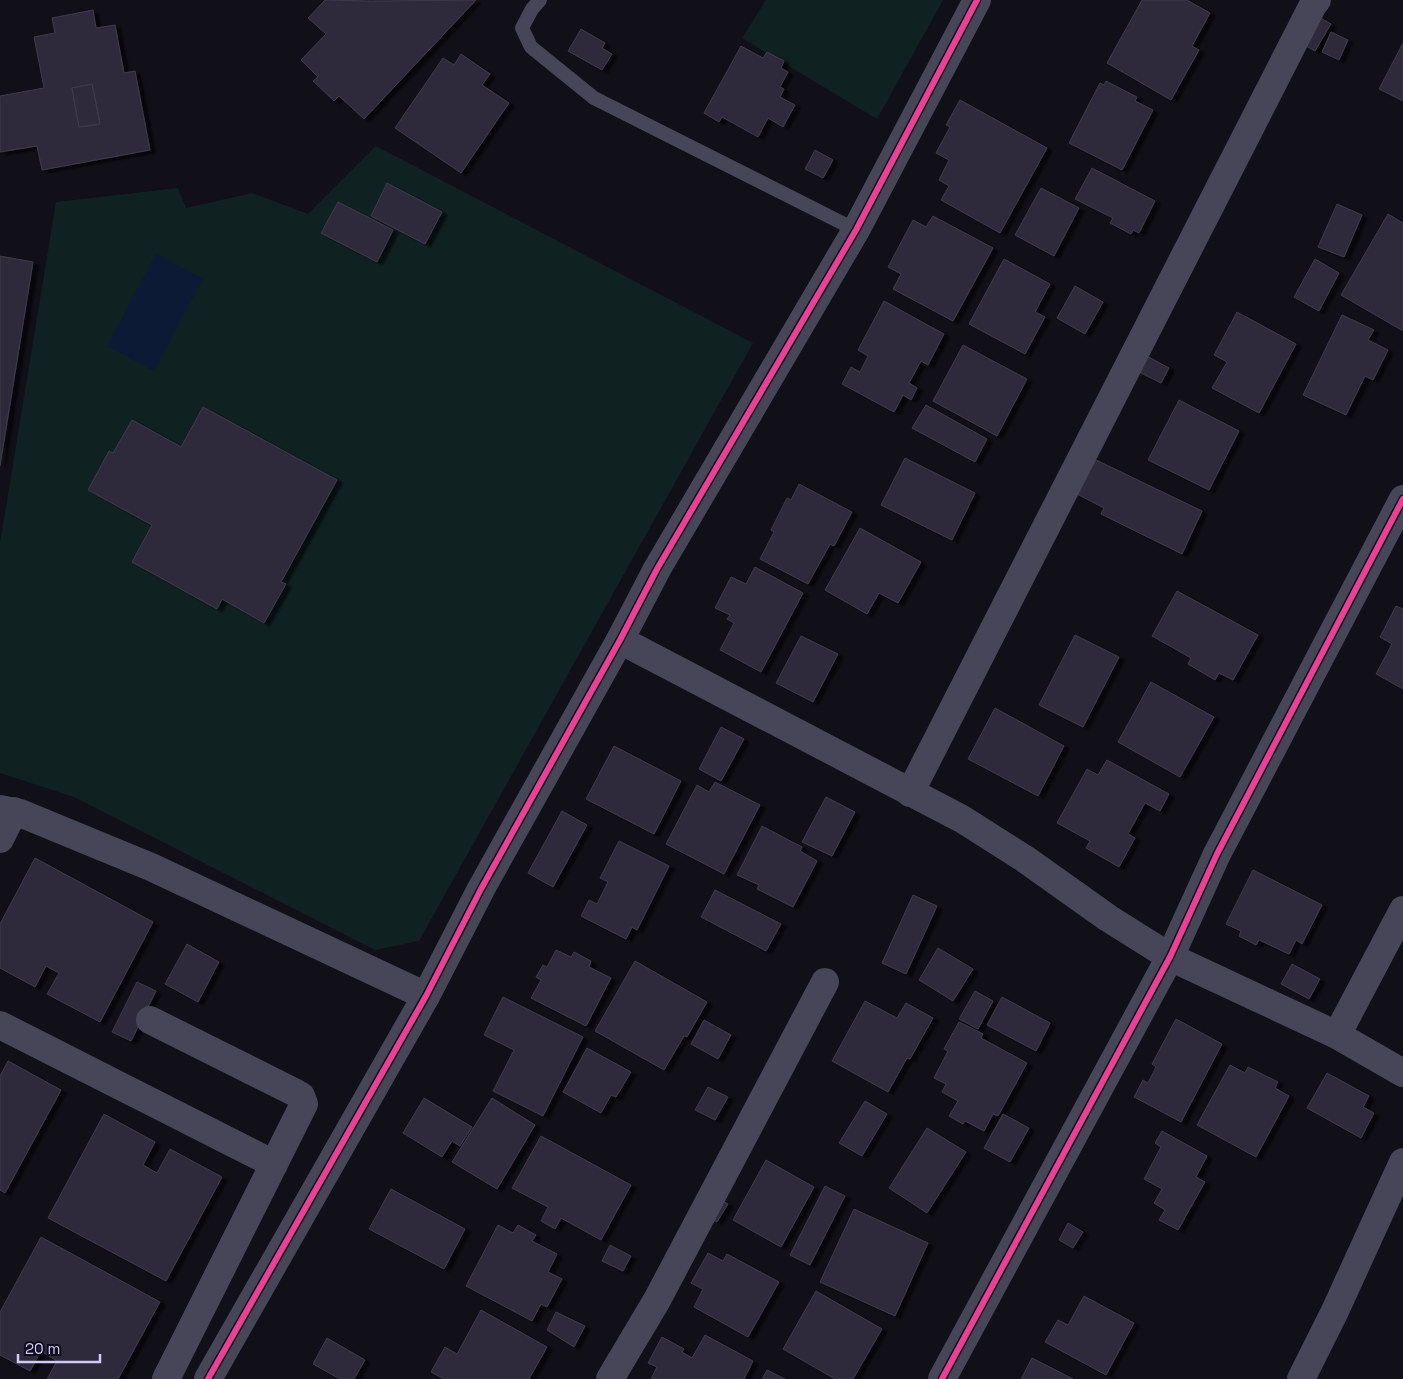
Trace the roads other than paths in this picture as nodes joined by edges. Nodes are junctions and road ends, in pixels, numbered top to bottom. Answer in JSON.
{"nodes":[{"id":1,"x":540,"y":0,"type":"edge"},
{"id":2,"x":976,"y":0,"type":"edge"},
{"id":3,"x":1317,"y":0,"type":"edge"},
{"id":4,"x":856,"y":230,"type":"junction"},
{"id":5,"x":1403,"y":500,"type":"edge"},
{"id":6,"x":620,"y":640,"type":"junction"},
{"id":7,"x":910,"y":793,"type":"junction"},
{"id":8,"x":7,"y":810,"type":"edge"},
{"id":9,"x":0,"y":839,"type":"edge"},
{"id":10,"x":1403,"y":910,"type":"edge"},
{"id":11,"x":1170,"y":957,"type":"junction"},
{"id":12,"x":825,"y":982,"type":"dead end"},
{"id":13,"x":426,"y":996,"type":"junction"},
{"id":14,"x":150,"y":1020,"type":"dead end"},
{"id":15,"x":0,"y":1025,"type":"edge"},
{"id":16,"x":1337,"y":1036,"type":"junction"},
{"id":17,"x":1403,"y":1073,"type":"edge"},
{"id":18,"x":1403,"y":1162,"type":"edge"},
{"id":19,"x":274,"y":1164,"type":"junction"},
{"id":20,"x":166,"y":1379,"type":"edge"},
{"id":21,"x":208,"y":1379,"type":"edge"},
{"id":22,"x":610,"y":1379,"type":"edge"},
{"id":23,"x":942,"y":1379,"type":"edge"},
{"id":24,"x":1301,"y":1379,"type":"edge"}],
"edges":[{"from":1,"to":4,"type":"lane"},
{"from":2,"to":4,"type":"street"},
{"from":3,"to":7,"type":"street"},
{"from":4,"to":6,"type":"street"},
{"from":5,"to":11,"type":"street"},
{"from":6,"to":7,"type":"street"},
{"from":6,"to":13,"type":"street"},
{"from":7,"to":11,"type":"street"},
{"from":8,"to":9,"type":"street"},
{"from":8,"to":13,"type":"street"},
{"from":10,"to":16,"type":"street"},
{"from":11,"to":16,"type":"street"},
{"from":11,"to":23,"type":"street"},
{"from":12,"to":22,"type":"street"},
{"from":13,"to":21,"type":"street"},
{"from":14,"to":19,"type":"street"},
{"from":15,"to":19,"type":"street"},
{"from":16,"to":17,"type":"street"},
{"from":18,"to":24,"type":"street"},
{"from":19,"to":20,"type":"street"}]}
